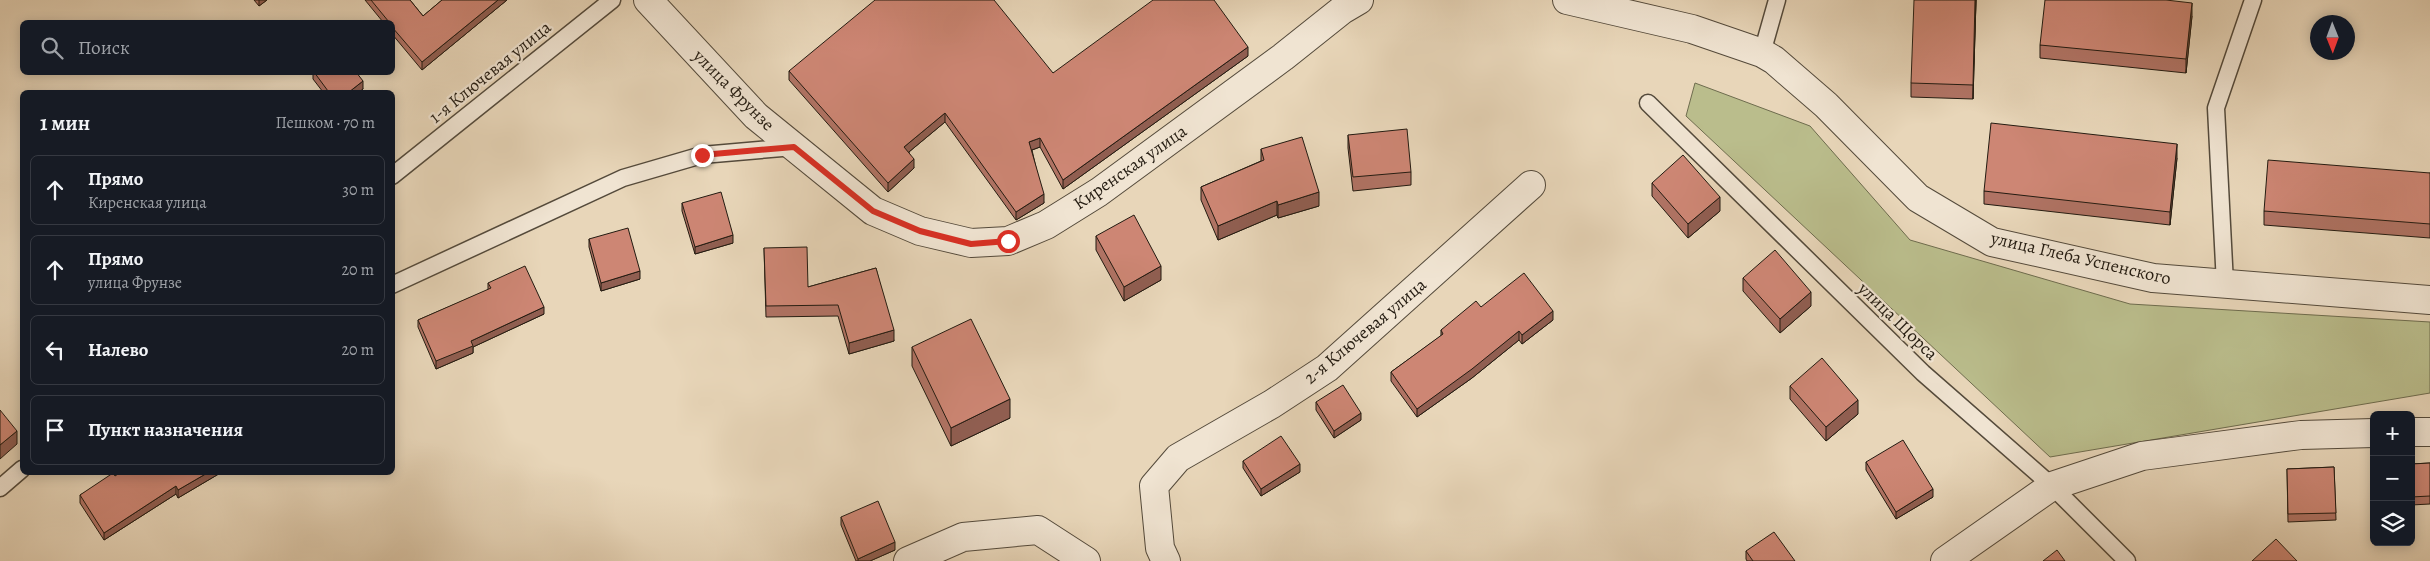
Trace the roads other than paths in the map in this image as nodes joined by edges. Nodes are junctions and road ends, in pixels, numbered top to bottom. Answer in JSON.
{"nodes":[{"id":1,"x":612,"y":0,"type":"edge"},
{"id":2,"x":648,"y":0,"type":"edge"},
{"id":3,"x":1359,"y":0,"type":"edge"},
{"id":4,"x":1567,"y":0,"type":"edge"},
{"id":5,"x":1777,"y":0,"type":"edge"},
{"id":6,"x":2253,"y":0,"type":"edge"},
{"id":7,"x":1762,"y":54,"type":"junction"},
{"id":8,"x":1648,"y":103,"type":"dead end"},
{"id":9,"x":794,"y":147,"type":"junction"},
{"id":10,"x":395,"y":174,"type":"edge"},
{"id":11,"x":1531,"y":185,"type":"dead end"},
{"id":12,"x":873,"y":211,"type":"joint"},
{"id":13,"x":395,"y":284,"type":"edge"},
{"id":14,"x":2225,"y":284,"type":"junction"},
{"id":15,"x":2430,"y":300,"type":"edge"},
{"id":16,"x":2415,"y":432,"type":"edge"},
{"id":17,"x":2430,"y":432,"type":"edge"},
{"id":18,"x":2370,"y":433,"type":"edge"},
{"id":19,"x":2052,"y":486,"type":"junction"},
{"id":20,"x":908,"y":561,"type":"edge"},
{"id":21,"x":1086,"y":561,"type":"edge"},
{"id":22,"x":1166,"y":561,"type":"edge"},
{"id":23,"x":1946,"y":561,"type":"edge"},
{"id":24,"x":2127,"y":561,"type":"edge"}],
"edges":[{"from":1,"to":10,"type":"lane","name":"1-я Ключевая улица"},
{"from":2,"to":9,"type":"street","name":"улица Фрунзе"},
{"from":3,"to":12,"type":"street","name":"Киренская улица"},
{"from":4,"to":7,"type":"street","name":"улица Глеба Успенского"},
{"from":5,"to":7,"type":"lane"},
{"from":6,"to":14,"type":"lane"},
{"from":7,"to":14,"type":"street","name":"улица Глеба Успенского"},
{"from":8,"to":19,"type":"lane","name":"улица Щорса"},
{"from":9,"to":12,"type":"street","name":"улица Фрунзе"},
{"from":9,"to":13,"type":"lane"},
{"from":11,"to":22,"type":"street","name":"2-я Ключевая улица"},
{"from":14,"to":15,"type":"street","name":"улица Глеба Успенского"},
{"from":16,"to":17,"type":"street"},
{"from":18,"to":19,"type":"street"},
{"from":19,"to":23,"type":"street"},
{"from":19,"to":24,"type":"lane","name":"улица Щорса"},
{"from":20,"to":21,"type":"street"}]}
